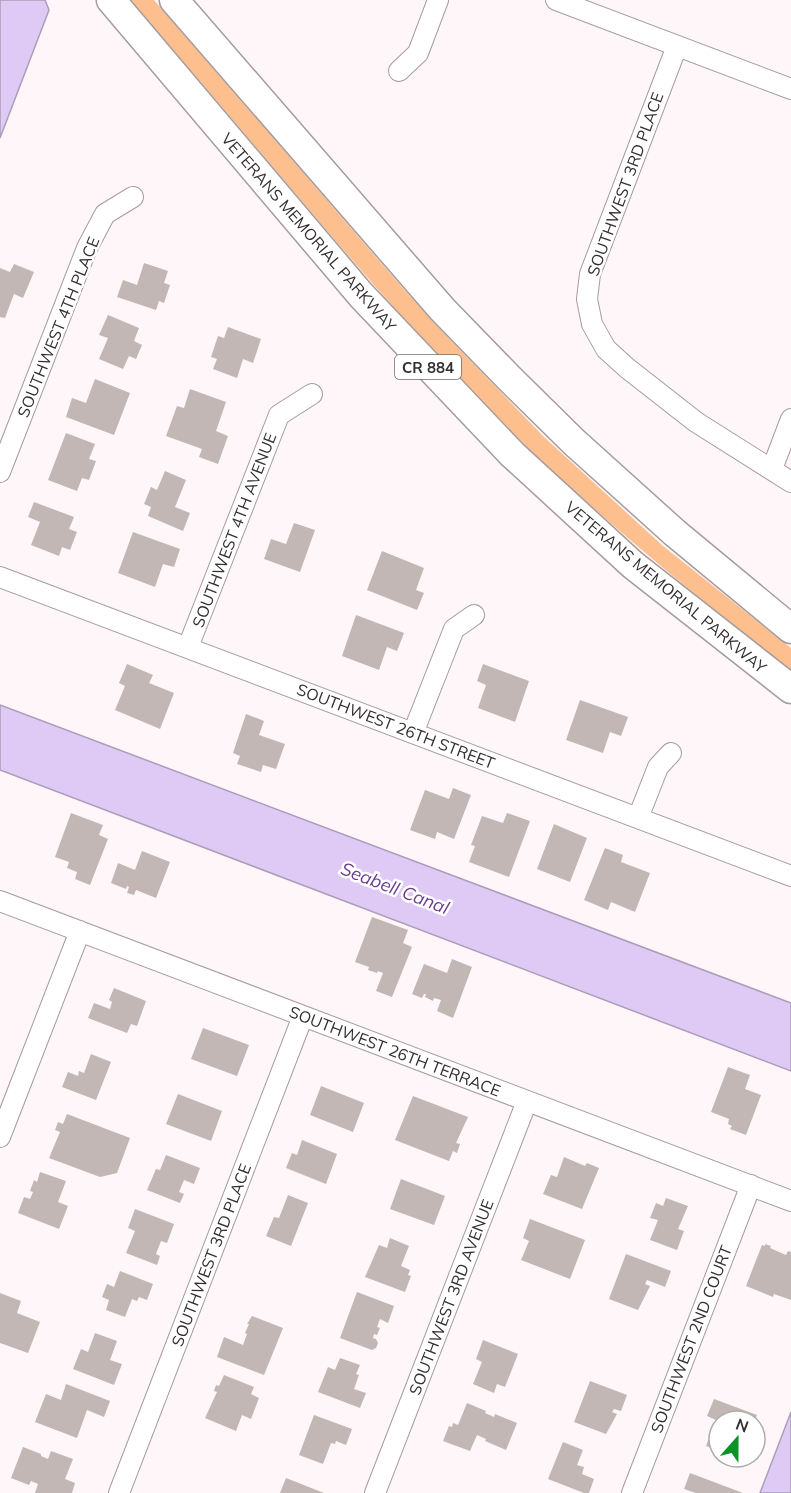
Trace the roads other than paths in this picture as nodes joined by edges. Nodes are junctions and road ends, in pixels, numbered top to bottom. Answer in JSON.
{"nodes":[{"id":1,"x":111,"y":0,"type":"edge"},
{"id":2,"x":174,"y":0,"type":"edge"},
{"id":3,"x":438,"y":0,"type":"edge"},
{"id":4,"x":556,"y":0,"type":"edge"},
{"id":5,"x":677,"y":46,"type":"junction"},
{"id":6,"x":399,"y":71,"type":"dead end"},
{"id":7,"x":791,"y":89,"type":"edge"},
{"id":8,"x":133,"y":197,"type":"dead end"},
{"id":9,"x":442,"y":309,"type":"junction"},
{"id":10,"x":312,"y":394,"type":"dead end"},
{"id":11,"x":791,"y":419,"type":"edge"},
{"id":12,"x":772,"y":469,"type":"junction"},
{"id":13,"x":0,"y":472,"type":"edge"},
{"id":14,"x":791,"y":482,"type":"edge"},
{"id":15,"x":0,"y":577,"type":"edge"},
{"id":16,"x":791,"y":607,"type":"edge"},
{"id":17,"x":474,"y":615,"type":"dead end"},
{"id":18,"x":791,"y":630,"type":"edge"},
{"id":19,"x":188,"y":647,"type":"junction"},
{"id":20,"x":791,"y":689,"type":"edge"},
{"id":21,"x":413,"y":733,"type":"junction"},
{"id":22,"x":671,"y":753,"type":"dead end"},
{"id":23,"x":638,"y":818,"type":"junction"},
{"id":24,"x":791,"y":876,"type":"edge"},
{"id":25,"x":0,"y":901,"type":"edge"},
{"id":26,"x":80,"y":931,"type":"junction"},
{"id":27,"x":303,"y":1016,"type":"junction"},
{"id":28,"x":526,"y":1101,"type":"junction"},
{"id":29,"x":0,"y":1137,"type":"edge"},
{"id":30,"x":751,"y":1185,"type":"junction"},
{"id":31,"x":791,"y":1201,"type":"edge"},
{"id":32,"x":119,"y":1493,"type":"edge"},
{"id":33,"x":375,"y":1493,"type":"edge"},
{"id":34,"x":632,"y":1493,"type":"edge"}],
"edges":[{"from":1,"to":20,"type":"highway","name":"VETERANS MEMORIAL PARKWAY","number":"CR 884"},
{"from":2,"to":9,"type":"highway","number":"CR 884"},
{"from":3,"to":6,"type":"street"},
{"from":4,"to":5,"type":"street"},
{"from":5,"to":7,"type":"street"},
{"from":5,"to":12,"type":"street","name":"SOUTHWEST 3RD PLACE"},
{"from":8,"to":13,"type":"street","name":"SOUTHWEST 4TH PLACE"},
{"from":9,"to":16,"type":"highway"},
{"from":9,"to":18,"type":"highway","number":"CR 884"},
{"from":10,"to":19,"type":"street","name":"SOUTHWEST 4TH AVENUE"},
{"from":11,"to":12,"type":"street"},
{"from":12,"to":14,"type":"street"},
{"from":15,"to":19,"type":"street","name":"SOUTHWEST 26TH STREET"},
{"from":17,"to":21,"type":"street"},
{"from":19,"to":21,"type":"street","name":"SOUTHWEST 26TH STREET"},
{"from":21,"to":23,"type":"street","name":"SOUTHWEST 26TH STREET"},
{"from":22,"to":23,"type":"street"},
{"from":23,"to":24,"type":"street","name":"SOUTHWEST 26TH STREET"},
{"from":25,"to":26,"type":"street","name":"SOUTHWEST 26TH TERRACE"},
{"from":26,"to":27,"type":"street","name":"SOUTHWEST 26TH TERRACE"},
{"from":26,"to":29,"type":"street"},
{"from":27,"to":28,"type":"street","name":"SOUTHWEST 26TH TERRACE"},
{"from":27,"to":32,"type":"street","name":"SOUTHWEST 3RD PLACE"},
{"from":28,"to":30,"type":"street","name":"SOUTHWEST 26TH TERRACE"},
{"from":28,"to":33,"type":"street","name":"SOUTHWEST 3RD AVENUE"},
{"from":30,"to":31,"type":"street","name":"SOUTHWEST 26TH TERRACE"},
{"from":30,"to":34,"type":"street","name":"SOUTHWEST 2ND COURT"}]}
